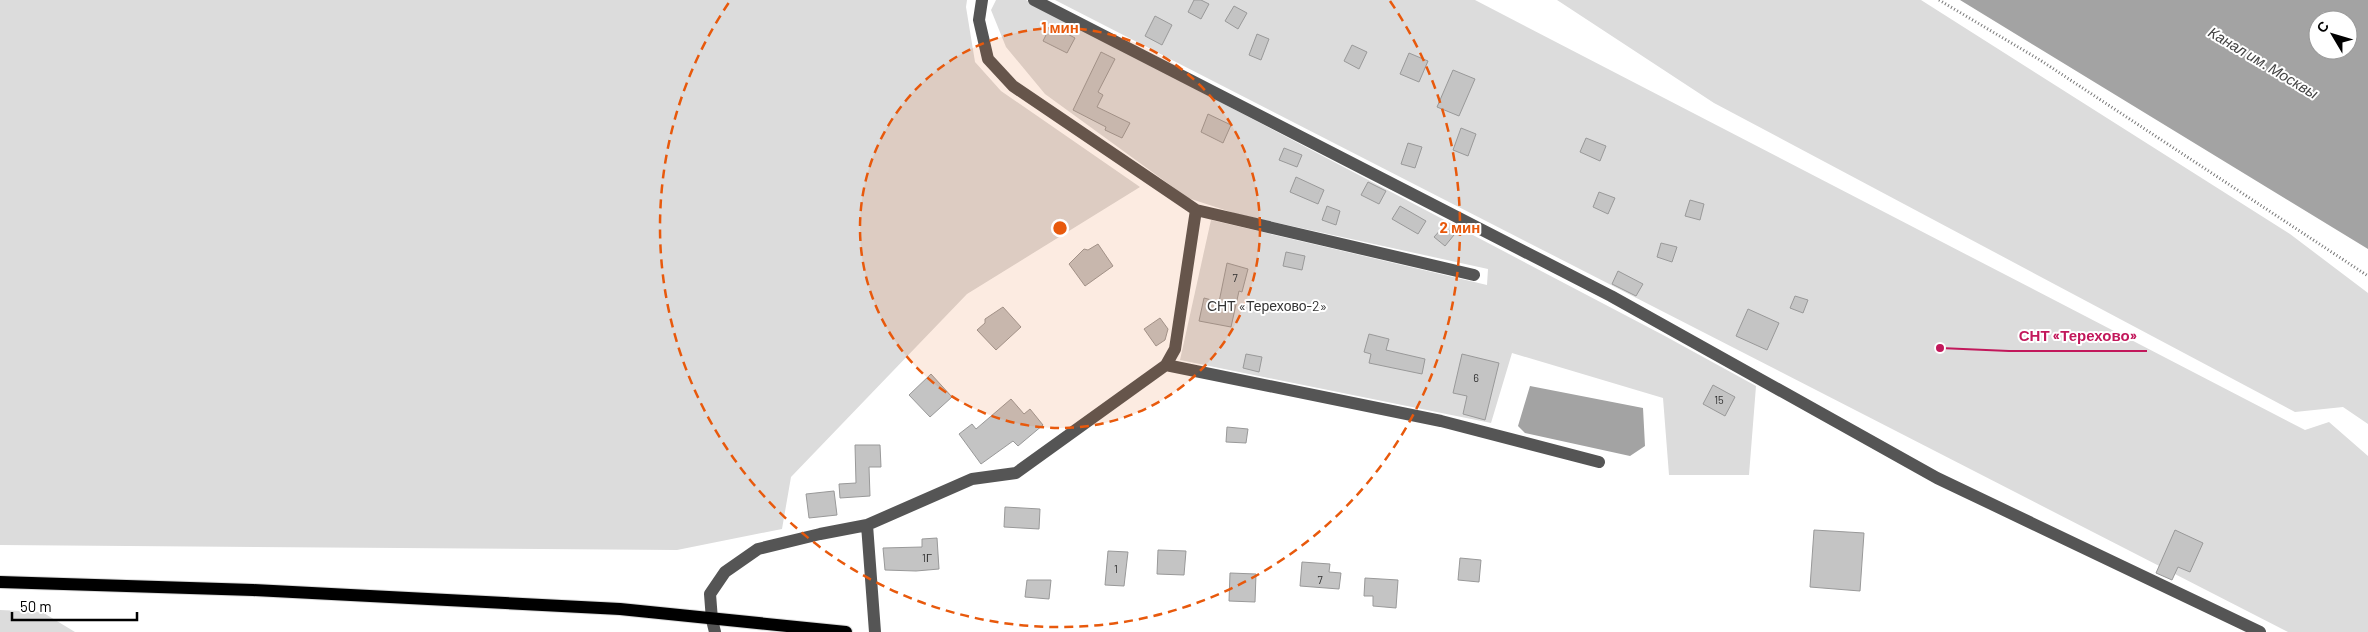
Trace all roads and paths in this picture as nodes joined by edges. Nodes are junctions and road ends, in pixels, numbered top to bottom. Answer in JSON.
{"nodes":[{"id":1,"x":982,"y":0,"type":"edge"},
{"id":2,"x":1034,"y":0,"type":"edge"},
{"id":3,"x":1939,"y":0,"type":"edge"},
{"id":4,"x":1196,"y":210,"type":"junction"},
{"id":5,"x":1474,"y":275,"type":"dead end"},
{"id":6,"x":2368,"y":276,"type":"edge"},
{"id":7,"x":1166,"y":365,"type":"junction"},
{"id":8,"x":1599,"y":462,"type":"dead end"},
{"id":9,"x":867,"y":525,"type":"junction"},
{"id":10,"x":0,"y":582,"type":"edge"},
{"id":11,"x":714,"y":626,"type":"edge"},
{"id":12,"x":846,"y":632,"type":"edge"},
{"id":13,"x":875,"y":632,"type":"edge"},
{"id":14,"x":2260,"y":632,"type":"edge"}],
"edges":[{"from":1,"to":4,"type":"street"},
{"from":2,"to":14,"type":"street"},
{"from":3,"to":6,"type":"path"},
{"from":4,"to":5,"type":"street"},
{"from":4,"to":7,"type":"street"},
{"from":7,"to":8,"type":"street"},
{"from":7,"to":9,"type":"street"},
{"from":9,"to":11,"type":"street"},
{"from":9,"to":13,"type":"street"},
{"from":10,"to":11,"type":"main road"},
{"from":11,"to":12,"type":"main road"}]}
